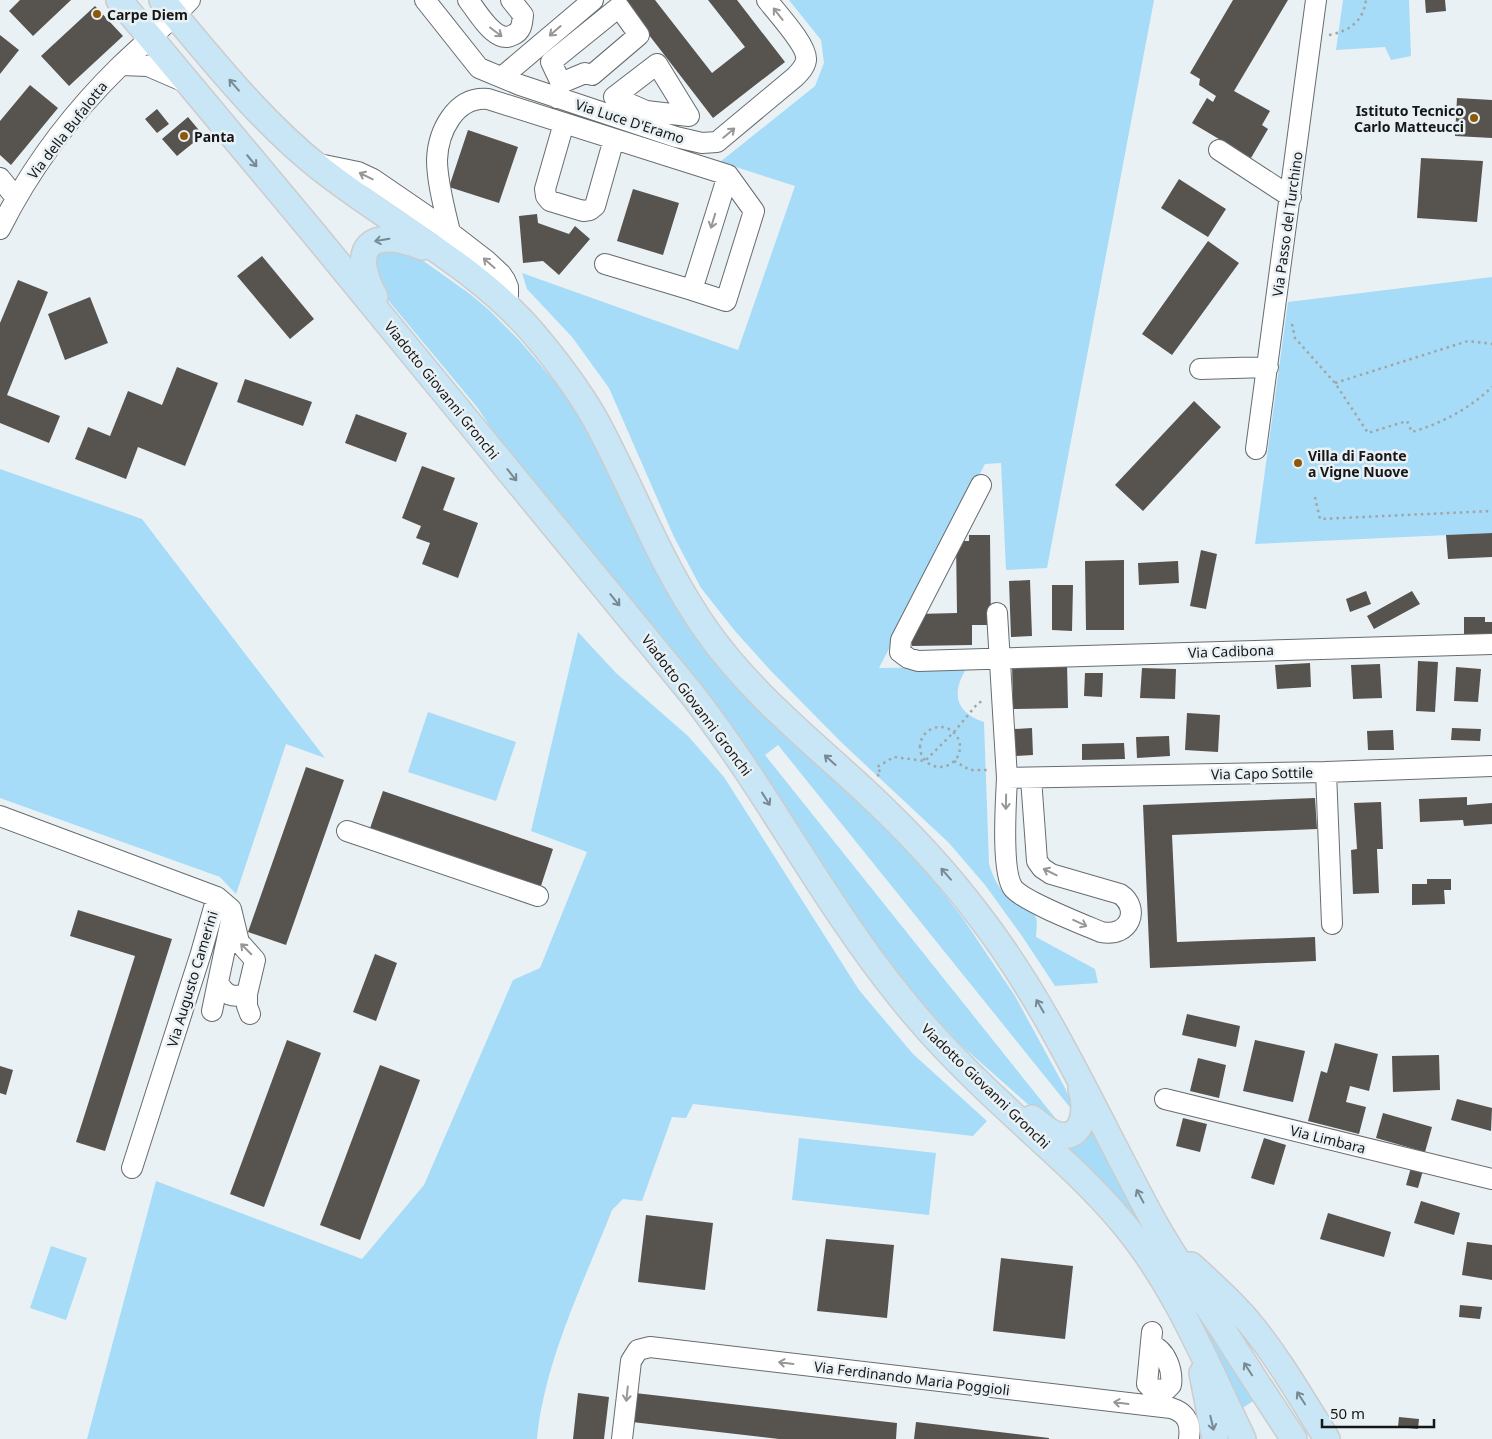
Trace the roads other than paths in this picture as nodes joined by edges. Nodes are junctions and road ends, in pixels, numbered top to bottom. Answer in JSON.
{"nodes":[{"id":1,"x":118,"y":0,"type":"edge"},
{"id":2,"x":425,"y":0,"type":"edge"},
{"id":3,"x":468,"y":0,"type":"edge"},
{"id":4,"x":511,"y":0,"type":"edge"},
{"id":5,"x":593,"y":0,"type":"edge"},
{"id":6,"x":767,"y":0,"type":"edge"},
{"id":7,"x":1316,"y":0,"type":"edge"},
{"id":8,"x":176,"y":5,"type":"edge"},
{"id":9,"x":150,"y":38,"type":"junction"},
{"id":10,"x":121,"y":65,"type":"junction"},
{"id":11,"x":502,"y":77,"type":"junction"},
{"id":12,"x":188,"y":83,"type":"junction"},
{"id":13,"x":675,"y":93,"type":"junction"},
{"id":14,"x":648,"y":116,"type":"junction"},
{"id":15,"x":564,"y":123,"type":"junction"},
{"id":16,"x":614,"y":139,"type":"junction"},
{"id":17,"x":1219,"y":150,"type":"dead end"},
{"id":18,"x":313,"y":162,"type":"junction"},
{"id":19,"x":439,"y":173,"type":"junction"},
{"id":20,"x":728,"y":174,"type":"junction"},
{"id":21,"x":0,"y":178,"type":"edge"},
{"id":22,"x":1291,"y":197,"type":"junction"},
{"id":23,"x":16,"y":198,"type":"junction"},
{"id":24,"x":407,"y":202,"type":"junction"},
{"id":25,"x":0,"y":229,"type":"edge"},
{"id":26,"x":450,"y":232,"type":"junction"},
{"id":27,"x":605,"y":264,"type":"dead end"},
{"id":28,"x":460,"y":266,"type":"junction"},
{"id":29,"x":692,"y":290,"type":"junction"},
{"id":30,"x":505,"y":304,"type":"junction"},
{"id":31,"x":415,"y":356,"type":"junction"},
{"id":32,"x":1268,"y":366,"type":"junction"},
{"id":33,"x":1200,"y":369,"type":"dead end"},
{"id":34,"x":1256,"y":449,"type":"dead end"},
{"id":35,"x":981,"y":485,"type":"dead end"},
{"id":36,"x":997,"y":613,"type":"dead end"},
{"id":37,"x":1492,"y":644,"type":"edge"},
{"id":38,"x":1000,"y":657,"type":"junction"},
{"id":39,"x":1492,"y":766,"type":"edge"},
{"id":40,"x":1326,"y":772,"type":"junction"},
{"id":41,"x":1006,"y":774,"type":"junction"},
{"id":42,"x":1031,"y":778,"type":"junction"},
{"id":43,"x":0,"y":816,"type":"edge"},
{"id":44,"x":347,"y":831,"type":"dead end"},
{"id":45,"x":538,"y":896,"type":"dead end"},
{"id":46,"x":217,"y":897,"type":"junction"},
{"id":47,"x":232,"y":916,"type":"junction"},
{"id":48,"x":1332,"y":924,"type":"dead end"},
{"id":49,"x":218,"y":982,"type":"junction"},
{"id":50,"x":247,"y":994,"type":"junction"},
{"id":51,"x":212,"y":1011,"type":"dead end"},
{"id":52,"x":250,"y":1014,"type":"dead end"},
{"id":53,"x":1055,"y":1033,"type":"junction"},
{"id":54,"x":975,"y":1078,"type":"junction"},
{"id":55,"x":1165,"y":1098,"type":"dead end"},
{"id":56,"x":132,"y":1168,"type":"dead end"},
{"id":57,"x":1492,"y":1179,"type":"edge"},
{"id":58,"x":1164,"y":1239,"type":"junction"},
{"id":59,"x":1152,"y":1339,"type":"dead end"},
{"id":60,"x":1196,"y":1341,"type":"junction"},
{"id":61,"x":1157,"y":1398,"type":"junction"},
{"id":62,"x":622,"y":1439,"type":"edge"},
{"id":63,"x":1189,"y":1439,"type":"edge"},
{"id":64,"x":1215,"y":1439,"type":"edge"},
{"id":65,"x":1243,"y":1439,"type":"edge"},
{"id":66,"x":1294,"y":1439,"type":"edge"},
{"id":67,"x":1327,"y":1439,"type":"edge"}],
"edges":[{"from":1,"to":9,"type":"main road","name":"Viadotto Giovanni Gronchi"},
{"from":2,"to":11,"type":"street","name":"Via Luce D'Eramo"},
{"from":3,"to":4,"type":"street","one_way":true},
{"from":5,"to":11,"type":"street","one_way":true},
{"from":14,"to":6,"type":"street","name":"Via Luce D'Eramo","one_way":true},
{"from":7,"to":22,"type":"street","name":"Via Passo del Turchino"},
{"from":8,"to":9,"type":"street","name":"Via della Bufalotta"},
{"from":18,"to":8,"type":"main road","one_way":true},
{"from":9,"to":10,"type":"street","name":"Via della Bufalotta"},
{"from":9,"to":12,"type":"main road","name":"Viadotto Giovanni Gronchi"},
{"from":10,"to":12,"type":"street"},
{"from":10,"to":23,"type":"street","name":"Via della Bufalotta"},
{"from":11,"to":14,"type":"street","name":"Via Luce D'Eramo"},
{"from":12,"to":31,"type":"main road","name":"Viadotto Giovanni Gronchi","one_way":true},
{"from":13,"to":14,"type":"street"},
{"from":13,"to":14,"type":"street"},
{"from":13,"to":14,"type":"street"},
{"from":15,"to":16,"type":"street"},
{"from":15,"to":16,"type":"street"},
{"from":15,"to":19,"type":"street"},
{"from":16,"to":20,"type":"street"},
{"from":17,"to":22,"type":"street"},
{"from":24,"to":18,"type":"street","one_way":true},
{"from":18,"to":28,"type":"main road"},
{"from":19,"to":24,"type":"street"},
{"from":19,"to":26,"type":"street"},
{"from":20,"to":29,"type":"street","one_way":true},
{"from":20,"to":29,"type":"street"},
{"from":21,"to":23,"type":"street"},
{"from":22,"to":32,"type":"street","name":"Via Passo del Turchino"},
{"from":23,"to":25,"type":"street","name":"Via della Bufalotta"},
{"from":24,"to":26,"type":"street"},
{"from":30,"to":26,"type":"street","one_way":true},
{"from":27,"to":29,"type":"street"},
{"from":28,"to":30,"type":"main road"},
{"from":28,"to":31,"type":"main road","one_way":true},
{"from":53,"to":30,"type":"main road","one_way":true},
{"from":31,"to":54,"type":"main road","name":"Viadotto Giovanni Gronchi","one_way":true},
{"from":32,"to":33,"type":"street"},
{"from":32,"to":34,"type":"street","name":"Via Passo del Turchino"},
{"from":35,"to":38,"type":"street","name":"Via Cadibona"},
{"from":36,"to":38,"type":"street"},
{"from":37,"to":38,"type":"street","name":"Via Cadibona"},
{"from":38,"to":41,"type":"street"},
{"from":39,"to":40,"type":"street","name":"Via Capo Sottile"},
{"from":40,"to":42,"type":"street","name":"Via Capo Sottile"},
{"from":40,"to":48,"type":"street"},
{"from":41,"to":42,"type":"street","name":"Via Capo Sottile"},
{"from":41,"to":42,"type":"street","one_way":true},
{"from":43,"to":46,"type":"street","name":"Via Augusto Camerini"},
{"from":44,"to":45,"type":"street"},
{"from":46,"to":47,"type":"street"},
{"from":46,"to":56,"type":"street","name":"Via Augusto Camerini"},
{"from":47,"to":49,"type":"street"},
{"from":50,"to":47,"type":"street","one_way":true},
{"from":49,"to":50,"type":"street"},
{"from":49,"to":51,"type":"street"},
{"from":50,"to":52,"type":"street"},
{"from":53,"to":54,"type":"main road"},
{"from":58,"to":53,"type":"main road","one_way":true},
{"from":54,"to":60,"type":"main road","name":"Viadotto Giovanni Gronchi"},
{"from":55,"to":57,"type":"street","name":"Via Limbara"},
{"from":66,"to":58,"type":"main road","one_way":true},
{"from":67,"to":58,"type":"main road","one_way":true},
{"from":59,"to":61,"type":"street"},
{"from":60,"to":64,"type":"main road","one_way":true},
{"from":60,"to":65,"type":"main road","name":"Viadotto Giovanni Gronchi"},
{"from":61,"to":62,"type":"street","name":"Via Ferdinando Maria Poggioli","one_way":true},
{"from":61,"to":63,"type":"street","name":"Via Ferdinando Maria Poggioli"}]}
